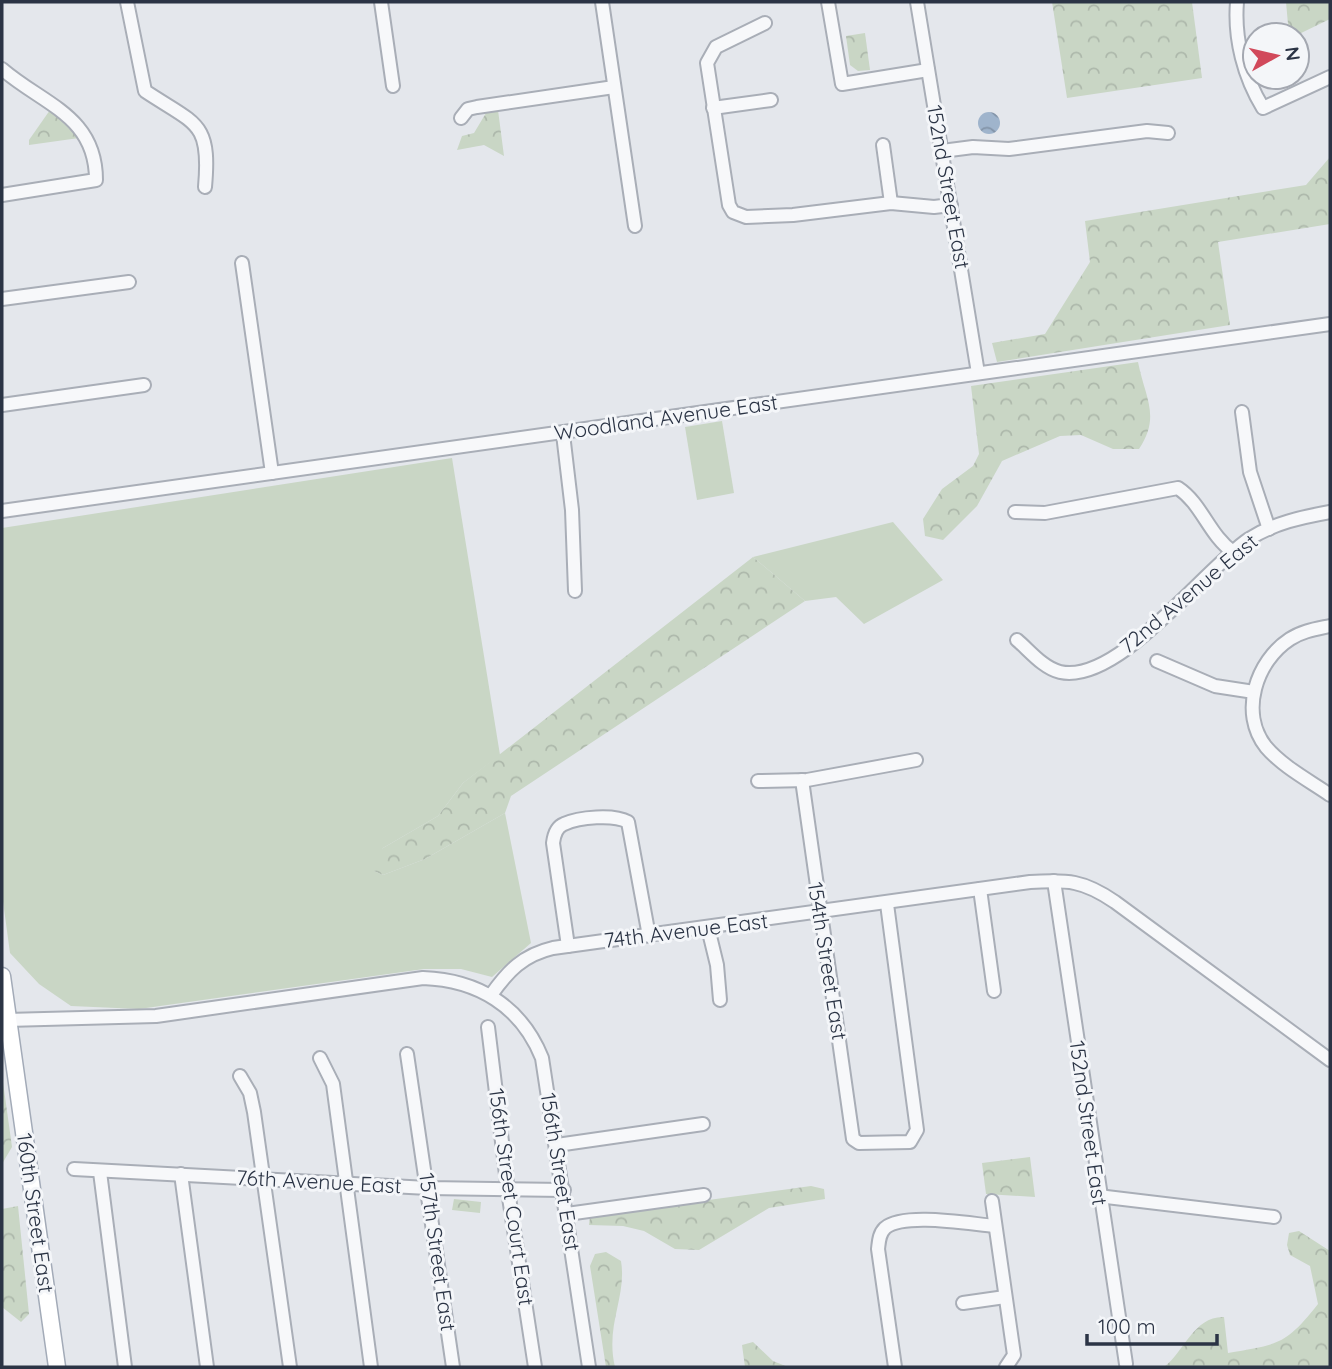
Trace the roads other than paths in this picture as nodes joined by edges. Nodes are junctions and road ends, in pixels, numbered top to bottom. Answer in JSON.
{"nodes":[{"id":1,"x":127,"y":2,"type":"edge"},
{"id":2,"x":381,"y":2,"type":"edge"},
{"id":3,"x":602,"y":2,"type":"edge"},
{"id":4,"x":828,"y":2,"type":"edge"},
{"id":5,"x":917,"y":2,"type":"edge"},
{"id":6,"x":1237,"y":2,"type":"edge"},
{"id":7,"x":765,"y":23,"type":"dead end"},
{"id":8,"x":2,"y":69,"type":"edge"},
{"id":9,"x":928,"y":70,"type":"junction"},
{"id":10,"x":1330,"y":77,"type":"edge"},
{"id":11,"x":393,"y":86,"type":"dead end"},
{"id":12,"x":614,"y":87,"type":"junction"},
{"id":13,"x":771,"y":100,"type":"dead end"},
{"id":14,"x":713,"y":108,"type":"junction"},
{"id":15,"x":461,"y":118,"type":"dead end"},
{"id":16,"x":1168,"y":133,"type":"dead end"},
{"id":17,"x":883,"y":145,"type":"dead end"},
{"id":18,"x":942,"y":151,"type":"junction"},
{"id":19,"x":205,"y":187,"type":"dead end"},
{"id":20,"x":2,"y":195,"type":"edge"},
{"id":21,"x":891,"y":203,"type":"junction"},
{"id":22,"x":951,"y":205,"type":"junction"},
{"id":23,"x":635,"y":226,"type":"dead end"},
{"id":24,"x":242,"y":263,"type":"dead end"},
{"id":25,"x":129,"y":282,"type":"dead end"},
{"id":26,"x":2,"y":299,"type":"edge"},
{"id":27,"x":1330,"y":324,"type":"edge"},
{"id":28,"x":978,"y":373,"type":"junction"},
{"id":29,"x":144,"y":385,"type":"dead end"},
{"id":30,"x":2,"y":405,"type":"edge"},
{"id":31,"x":1242,"y":412,"type":"dead end"},
{"id":32,"x":562,"y":433,"type":"junction"},
{"id":33,"x":272,"y":474,"type":"junction"},
{"id":34,"x":2,"y":511,"type":"edge"},
{"id":35,"x":1015,"y":512,"type":"dead end"},
{"id":36,"x":1330,"y":512,"type":"edge"},
{"id":37,"x":1269,"y":528,"type":"junction"},
{"id":38,"x":1231,"y":550,"type":"junction"},
{"id":39,"x":575,"y":592,"type":"dead end"},
{"id":40,"x":1330,"y":626,"type":"edge"},
{"id":41,"x":1017,"y":640,"type":"dead end"},
{"id":42,"x":1157,"y":661,"type":"dead end"},
{"id":43,"x":1253,"y":698,"type":"junction"},
{"id":44,"x":916,"y":760,"type":"dead end"},
{"id":45,"x":802,"y":780,"type":"junction"},
{"id":46,"x":758,"y":781,"type":"dead end"},
{"id":47,"x":1330,"y":795,"type":"edge"},
{"id":48,"x":1054,"y":881,"type":"junction"},
{"id":49,"x":980,"y":889,"type":"junction"},
{"id":50,"x":887,"y":904,"type":"junction"},
{"id":51,"x":820,"y":913,"type":"junction"},
{"id":52,"x":708,"y":928,"type":"junction"},
{"id":53,"x":649,"y":936,"type":"junction"},
{"id":54,"x":568,"y":946,"type":"junction"},
{"id":55,"x":2,"y":976,"type":"edge"},
{"id":56,"x":994,"y":990,"type":"dead end"},
{"id":57,"x":491,"y":995,"type":"junction"},
{"id":58,"x":720,"y":1000,"type":"dead end"},
{"id":59,"x":8,"y":1020,"type":"junction"},
{"id":60,"x":488,"y":1027,"type":"dead end"},
{"id":61,"x":6,"y":1039,"type":"edge"},
{"id":62,"x":407,"y":1054,"type":"dead end"},
{"id":63,"x":320,"y":1058,"type":"dead end"},
{"id":64,"x":1330,"y":1060,"type":"edge"},
{"id":65,"x":240,"y":1076,"type":"dead end"},
{"id":66,"x":704,"y":1124,"type":"dead end"},
{"id":67,"x":557,"y":1144,"type":"junction"},
{"id":68,"x":74,"y":1169,"type":"dead end"},
{"id":69,"x":100,"y":1172,"type":"junction"},
{"id":70,"x":181,"y":1174,"type":"junction"},
{"id":71,"x":264,"y":1179,"type":"junction"},
{"id":72,"x":345,"y":1184,"type":"junction"},
{"id":73,"x":428,"y":1188,"type":"junction"},
{"id":74,"x":564,"y":1190,"type":"junction"},
{"id":75,"x":508,"y":1191,"type":"junction"},
{"id":76,"x":704,"y":1195,"type":"dead end"},
{"id":77,"x":1098,"y":1196,"type":"junction"},
{"id":78,"x":992,"y":1201,"type":"dead end"},
{"id":79,"x":567,"y":1214,"type":"junction"},
{"id":80,"x":1274,"y":1217,"type":"dead end"},
{"id":81,"x":995,"y":1226,"type":"junction"},
{"id":82,"x":1004,"y":1297,"type":"junction"},
{"id":83,"x":963,"y":1303,"type":"dead end"},
{"id":84,"x":1126,"y":1364,"type":"dead end"},
{"id":85,"x":1007,"y":1366,"type":"edge"},
{"id":86,"x":57,"y":1367,"type":"edge"},
{"id":87,"x":125,"y":1367,"type":"edge"},
{"id":88,"x":207,"y":1367,"type":"edge"},
{"id":89,"x":290,"y":1367,"type":"edge"},
{"id":90,"x":371,"y":1367,"type":"edge"},
{"id":91,"x":453,"y":1367,"type":"edge"},
{"id":92,"x":535,"y":1367,"type":"edge"},
{"id":93,"x":589,"y":1367,"type":"edge"},
{"id":94,"x":895,"y":1367,"type":"edge"}],
"edges":[{"from":1,"to":19,"type":"street"},
{"from":2,"to":11,"type":"street"},
{"from":3,"to":12,"type":"street"},
{"from":4,"to":9,"type":"street"},
{"from":5,"to":9,"type":"street","name":"152nd Street East"},
{"from":6,"to":10,"type":"street"},
{"from":7,"to":14,"type":"street"},
{"from":8,"to":20,"type":"street"},
{"from":9,"to":18,"type":"street","name":"152nd Street East"},
{"from":12,"to":15,"type":"street"},
{"from":12,"to":23,"type":"street"},
{"from":13,"to":14,"type":"street"},
{"from":14,"to":21,"type":"street"},
{"from":16,"to":18,"type":"street"},
{"from":17,"to":21,"type":"street"},
{"from":18,"to":22,"type":"street","name":"152nd Street East"},
{"from":21,"to":22,"type":"street"},
{"from":22,"to":28,"type":"street","name":"152nd Street East"},
{"from":24,"to":33,"type":"street"},
{"from":25,"to":26,"type":"street"},
{"from":27,"to":28,"type":"street","name":"Woodland Avenue East"},
{"from":28,"to":32,"type":"street","name":"Woodland Avenue East"},
{"from":29,"to":30,"type":"street"},
{"from":31,"to":37,"type":"street"},
{"from":32,"to":33,"type":"street","name":"Woodland Avenue East"},
{"from":32,"to":39,"type":"street"},
{"from":33,"to":34,"type":"street","name":"Woodland Avenue East"},
{"from":35,"to":38,"type":"street"},
{"from":36,"to":37,"type":"street","name":"72nd Avenue East"},
{"from":37,"to":38,"type":"street","name":"72nd Avenue East"},
{"from":38,"to":41,"type":"street","name":"72nd Avenue East"},
{"from":40,"to":43,"type":"street"},
{"from":42,"to":43,"type":"street"},
{"from":43,"to":47,"type":"street"},
{"from":44,"to":45,"type":"street"},
{"from":45,"to":46,"type":"street"},
{"from":45,"to":51,"type":"street","name":"154th Street East"},
{"from":48,"to":49,"type":"street","name":"74th Avenue East"},
{"from":48,"to":64,"type":"street","name":"74th Avenue East"},
{"from":48,"to":77,"type":"street","name":"152nd Street East"},
{"from":49,"to":50,"type":"street","name":"74th Avenue East"},
{"from":49,"to":56,"type":"street"},
{"from":50,"to":51,"type":"street","name":"74th Avenue East"},
{"from":50,"to":51,"type":"street","name":"154th Street East"},
{"from":51,"to":52,"type":"street","name":"74th Avenue East"},
{"from":52,"to":53,"type":"street","name":"74th Avenue East"},
{"from":52,"to":58,"type":"street"},
{"from":53,"to":54,"type":"street","name":"74th Avenue East"},
{"from":53,"to":54,"type":"street"},
{"from":54,"to":57,"type":"street","name":"74th Avenue East"},
{"from":55,"to":59,"type":"main road","name":"160th Street East"},
{"from":57,"to":59,"type":"street"},
{"from":57,"to":67,"type":"street","name":"156th Street East"},
{"from":59,"to":61,"type":"main road","name":"160th Street East"},
{"from":60,"to":75,"type":"street","name":"156th Street Court East"},
{"from":61,"to":86,"type":"main road","name":"160th Street East"},
{"from":62,"to":73,"type":"street","name":"157th Street East"},
{"from":63,"to":72,"type":"street"},
{"from":65,"to":71,"type":"street"},
{"from":66,"to":67,"type":"street"},
{"from":67,"to":74,"type":"street","name":"156th Street East"},
{"from":68,"to":69,"type":"street","name":"76th Avenue East"},
{"from":69,"to":70,"type":"street","name":"76th Avenue East"},
{"from":69,"to":87,"type":"street"},
{"from":70,"to":71,"type":"street","name":"76th Avenue East"},
{"from":70,"to":88,"type":"street"},
{"from":71,"to":72,"type":"street","name":"76th Avenue East"},
{"from":71,"to":89,"type":"street"},
{"from":72,"to":73,"type":"street","name":"76th Avenue East"},
{"from":72,"to":90,"type":"street"},
{"from":73,"to":75,"type":"street","name":"76th Avenue East"},
{"from":73,"to":91,"type":"street","name":"157th Street East"},
{"from":74,"to":75,"type":"street","name":"76th Avenue East"},
{"from":74,"to":79,"type":"street","name":"156th Street East"},
{"from":75,"to":92,"type":"street","name":"156th Street Court East"},
{"from":76,"to":79,"type":"street"},
{"from":77,"to":80,"type":"street"},
{"from":77,"to":84,"type":"street","name":"152nd Street East"},
{"from":78,"to":81,"type":"street"},
{"from":79,"to":93,"type":"street","name":"156th Street East"},
{"from":81,"to":82,"type":"street"},
{"from":81,"to":94,"type":"street"},
{"from":82,"to":83,"type":"street"},
{"from":82,"to":85,"type":"street"}]}
